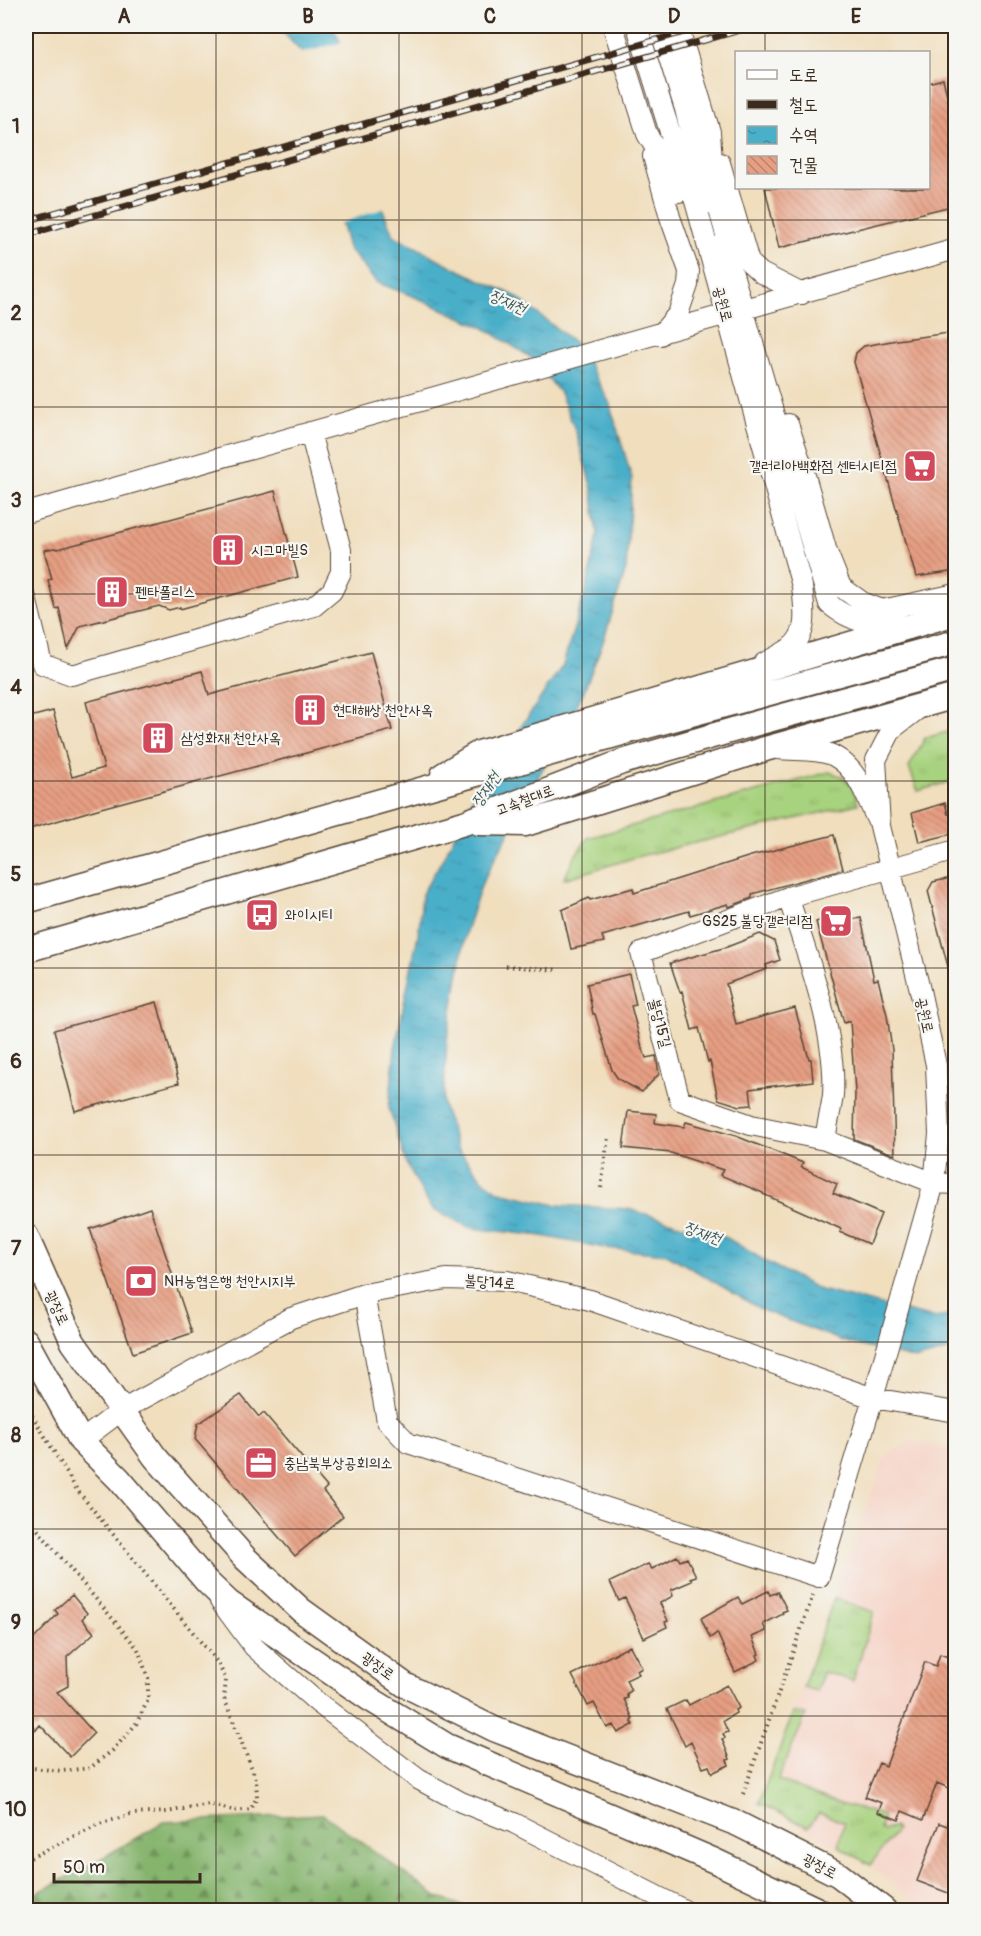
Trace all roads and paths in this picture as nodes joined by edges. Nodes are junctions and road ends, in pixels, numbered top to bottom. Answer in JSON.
{"nodes":[{"id":1,"x":613,"y":26,"type":"edge"},
{"id":2,"x":637,"y":26,"type":"edge"},
{"id":3,"x":659,"y":26,"type":"edge"},
{"id":4,"x":678,"y":26,"type":"edge"},
{"id":5,"x":710,"y":132,"type":"junction"},
{"id":6,"x":646,"y":134,"type":"junction"},
{"id":7,"x":956,"y":249,"type":"edge"},
{"id":8,"x":713,"y":269,"type":"junction"},
{"id":9,"x":732,"y":274,"type":"junction"},
{"id":10,"x":802,"y":294,"type":"junction"},
{"id":11,"x":735,"y":313,"type":"junction"},
{"id":12,"x":660,"y":335,"type":"junction"},
{"id":13,"x":765,"y":387,"type":"junction"},
{"id":14,"x":310,"y":432,"type":"junction"},
{"id":15,"x":26,"y":513,"type":"edge"},
{"id":16,"x":956,"y":594,"type":"edge"},
{"id":17,"x":26,"y":598,"type":"edge"},
{"id":18,"x":956,"y":613,"type":"edge"},
{"id":19,"x":916,"y":623,"type":"junction"},
{"id":20,"x":956,"y":642,"type":"edge"},
{"id":21,"x":956,"y":669,"type":"edge"},
{"id":22,"x":750,"y":672,"type":"junction"},
{"id":23,"x":956,"y":696,"type":"edge"},
{"id":24,"x":925,"y":704,"type":"junction"},
{"id":25,"x":765,"y":749,"type":"junction"},
{"id":26,"x":418,"y":790,"type":"junction"},
{"id":27,"x":464,"y":823,"type":"junction"},
{"id":28,"x":880,"y":826,"type":"junction"},
{"id":29,"x":956,"y":850,"type":"edge"},
{"id":30,"x":890,"y":869,"type":"junction"},
{"id":31,"x":788,"y":897,"type":"junction"},
{"id":32,"x":26,"y":902,"type":"edge"},
{"id":33,"x":26,"y":950,"type":"edge"},
{"id":34,"x":506,"y":966,"type":"dead end"},
{"id":35,"x":558,"y":970,"type":"dead end"},
{"id":36,"x":608,"y":1137,"type":"dead end"},
{"id":37,"x":825,"y":1140,"type":"junction"},
{"id":38,"x":934,"y":1183,"type":"junction"},
{"id":39,"x":956,"y":1184,"type":"edge"},
{"id":40,"x":601,"y":1188,"type":"dead end"},
{"id":41,"x":26,"y":1236,"type":"edge"},
{"id":42,"x":364,"y":1294,"type":"junction"},
{"id":43,"x":26,"y":1341,"type":"edge"},
{"id":44,"x":873,"y":1398,"type":"junction"},
{"id":45,"x":26,"y":1405,"type":"edge"},
{"id":46,"x":122,"y":1410,"type":"junction"},
{"id":47,"x":956,"y":1412,"type":"edge"},
{"id":48,"x":81,"y":1441,"type":"junction"},
{"id":49,"x":26,"y":1516,"type":"edge"},
{"id":50,"x":819,"y":1577,"type":"junction"},
{"id":51,"x":207,"y":1582,"type":"junction"},
{"id":52,"x":26,"y":1764,"type":"edge"},
{"id":53,"x":743,"y":1794,"type":"dead end"},
{"id":54,"x":26,"y":1860,"type":"edge"},
{"id":55,"x":684,"y":1911,"type":"edge"},
{"id":56,"x":818,"y":1911,"type":"edge"},
{"id":57,"x":884,"y":1911,"type":"edge"}],
"edges":[{"from":1,"to":6,"type":"street"},
{"from":2,"to":8,"type":"street","name":"공원로"},
{"from":3,"to":9,"type":"street","name":"공원로"},
{"from":4,"to":5,"type":"street"},
{"from":5,"to":9,"type":"street"},
{"from":5,"to":10,"type":"street"},
{"from":6,"to":8,"type":"street"},
{"from":6,"to":12,"type":"street"},
{"from":7,"to":10,"type":"street"},
{"from":8,"to":11,"type":"street","name":"공원로"},
{"from":9,"to":11,"type":"street","name":"공원로"},
{"from":10,"to":11,"type":"street"},
{"from":11,"to":12,"type":"street"},
{"from":11,"to":13,"type":"street","name":"공원로"},
{"from":11,"to":22,"type":"street","name":"공원로"},
{"from":12,"to":14,"type":"street"},
{"from":13,"to":16,"type":"street"},
{"from":13,"to":19,"type":"street","name":"공원로"},
{"from":14,"to":15,"type":"street"},
{"from":14,"to":17,"type":"street"},
{"from":18,"to":19,"type":"main road"},
{"from":19,"to":22,"type":"main road"},
{"from":20,"to":26,"type":"main road"},
{"from":21,"to":27,"type":"main road","name":"고속철대로"},
{"from":22,"to":26,"type":"main road"},
{"from":23,"to":24,"type":"main road"},
{"from":24,"to":25,"type":"main road"},
{"from":24,"to":28,"type":"street"},
{"from":25,"to":27,"type":"main road"},
{"from":25,"to":28,"type":"street"},
{"from":26,"to":32,"type":"main road"},
{"from":27,"to":33,"type":"main road","name":"고속철대로"},
{"from":28,"to":30,"type":"street","name":"공원로"},
{"from":29,"to":30,"type":"street","name":"불당15길"},
{"from":30,"to":31,"type":"street","name":"불당15길"},
{"from":30,"to":38,"type":"street","name":"공원로"},
{"from":31,"to":37,"type":"street"},
{"from":31,"to":37,"type":"street","name":"불당15길"},
{"from":34,"to":35,"type":"path"},
{"from":36,"to":40,"type":"path"},
{"from":37,"to":38,"type":"street","name":"불당15길"},
{"from":38,"to":39,"type":"street","name":"불당15길"},
{"from":38,"to":44,"type":"street","name":"공원로"},
{"from":41,"to":46,"type":"main road","name":"광장로"},
{"from":42,"to":44,"type":"street","name":"불당14로"},
{"from":42,"to":46,"type":"street","name":"불당14로"},
{"from":42,"to":50,"type":"street"},
{"from":43,"to":48,"type":"main road","name":"광장로"},
{"from":44,"to":47,"type":"street","name":"불당14로"},
{"from":44,"to":50,"type":"street"},
{"from":45,"to":54,"type":"path"},
{"from":46,"to":48,"type":"street","name":"불당14로"},
{"from":46,"to":57,"type":"main road","name":"광장로"},
{"from":48,"to":51,"type":"main road","name":"광장로"},
{"from":49,"to":52,"type":"path"},
{"from":50,"to":53,"type":"path"},
{"from":51,"to":55,"type":"street"},
{"from":51,"to":56,"type":"main road","name":"광장로"}]}
